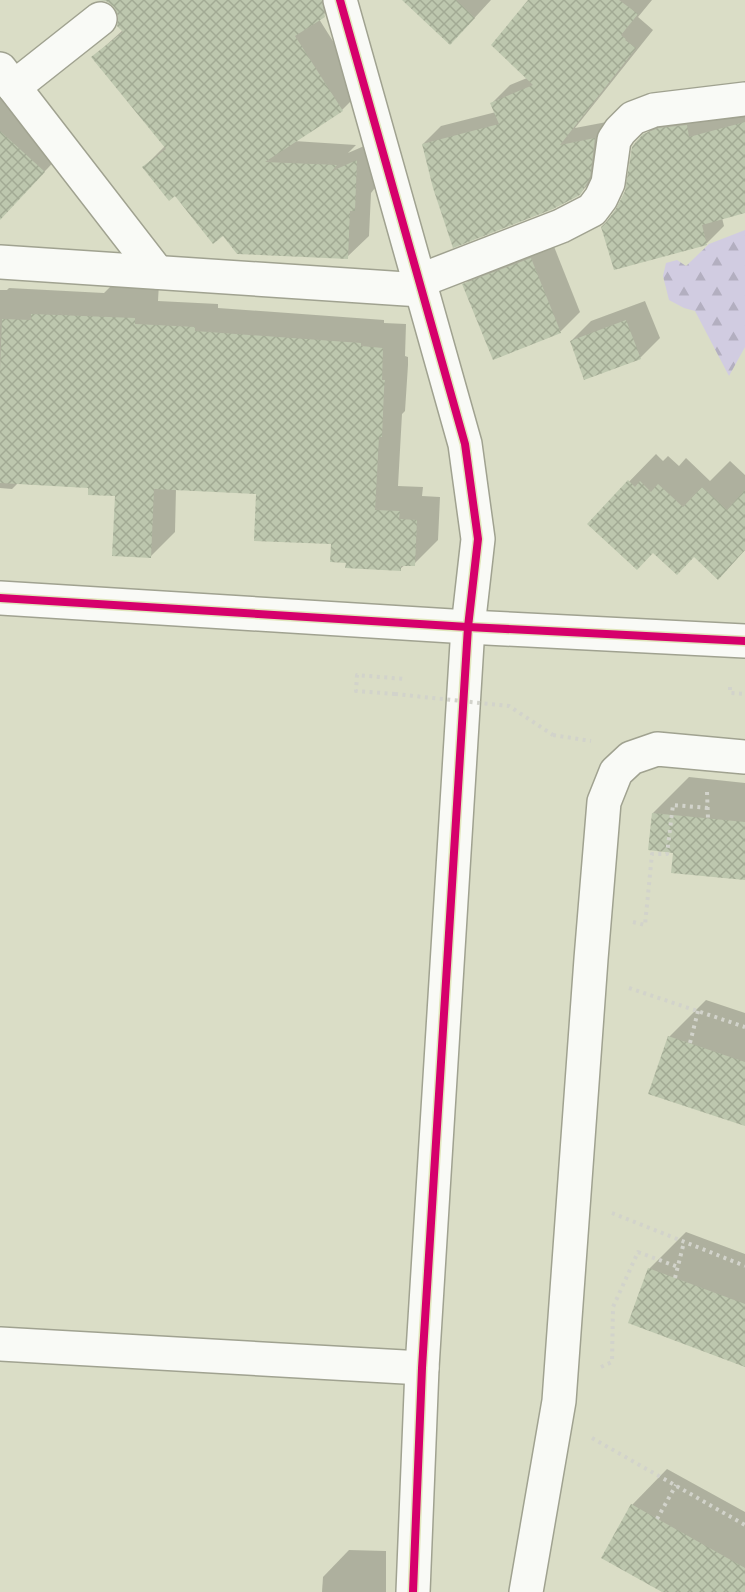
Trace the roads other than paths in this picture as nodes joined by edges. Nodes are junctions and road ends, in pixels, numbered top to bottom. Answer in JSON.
{"nodes":[{"id":1,"x":340,"y":0,"type":"edge"},
{"id":2,"x":100,"y":19,"type":"dead end"},
{"id":3,"x":7,"y":78,"type":"edge"},
{"id":4,"x":745,"y":99,"type":"edge"},
{"id":5,"x":0,"y":262,"type":"edge"},
{"id":6,"x":157,"y":272,"type":"junction"},
{"id":7,"x":420,"y":285,"type":"junction"},
{"id":8,"x":0,"y":598,"type":"edge"},
{"id":9,"x":468,"y":627,"type":"junction"},
{"id":10,"x":745,"y":641,"type":"edge"},
{"id":11,"x":745,"y":757,"type":"edge"},
{"id":12,"x":0,"y":1344,"type":"edge"},
{"id":13,"x":422,"y":1368,"type":"junction"},
{"id":14,"x":412,"y":1592,"type":"edge"},
{"id":15,"x":526,"y":1592,"type":"edge"}],
"edges":[{"from":1,"to":7,"type":"street"},
{"from":2,"to":3,"type":"street"},
{"from":3,"to":6,"type":"street"},
{"from":4,"to":7,"type":"street"},
{"from":5,"to":6,"type":"street"},
{"from":6,"to":7,"type":"street"},
{"from":7,"to":9,"type":"street"},
{"from":8,"to":9,"type":"street"},
{"from":9,"to":10,"type":"street"},
{"from":9,"to":13,"type":"street"},
{"from":11,"to":15,"type":"street"},
{"from":12,"to":13,"type":"street"},
{"from":13,"to":14,"type":"street"}]}
